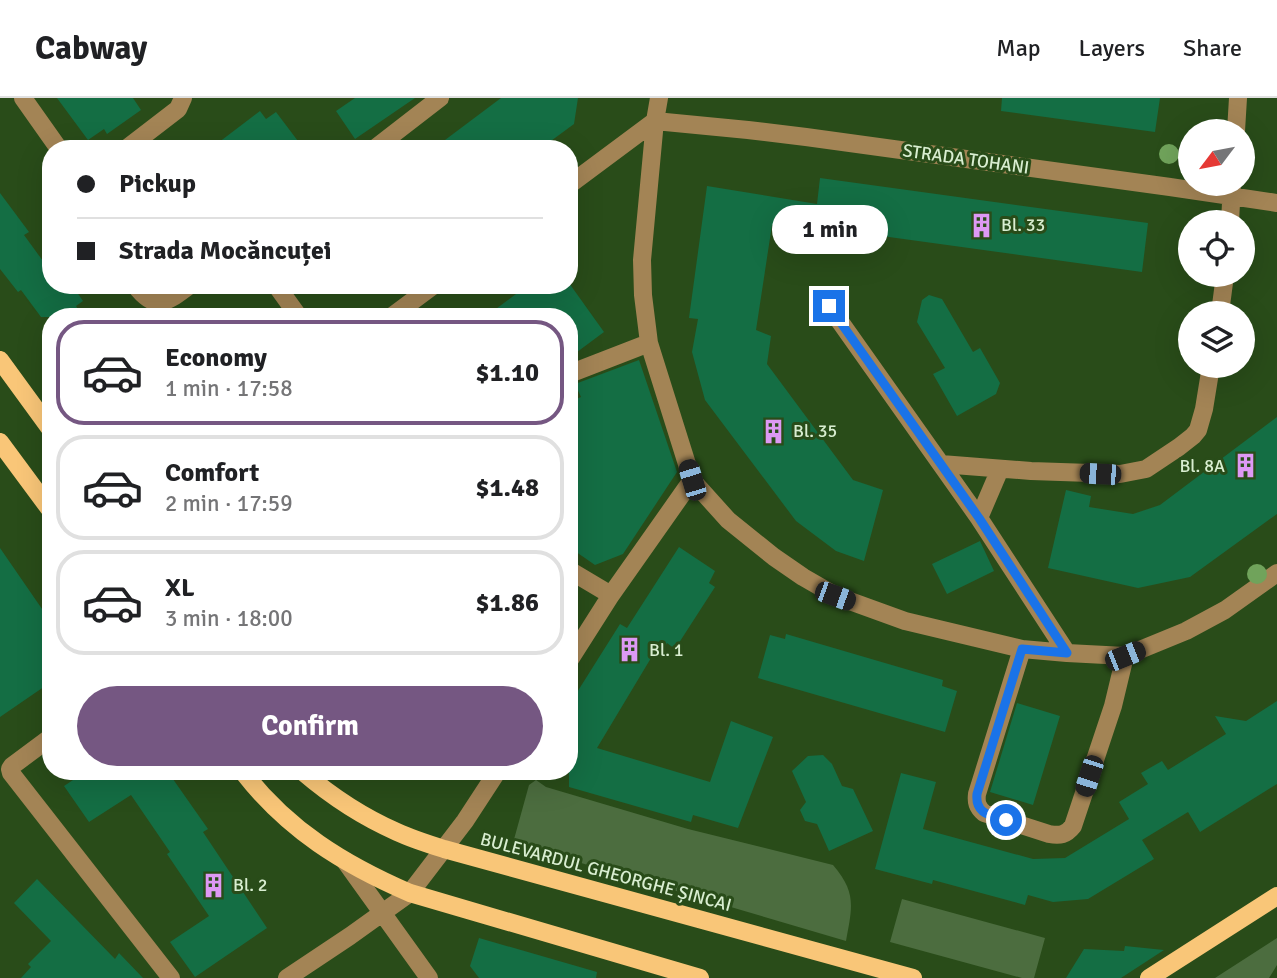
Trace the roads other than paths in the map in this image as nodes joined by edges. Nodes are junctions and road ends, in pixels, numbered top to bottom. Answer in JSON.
{"nodes":[{"id":1,"x":23,"y":98,"type":"edge"},
{"id":2,"x":183,"y":98,"type":"edge"},
{"id":3,"x":440,"y":98,"type":"edge"},
{"id":4,"x":659,"y":98,"type":"edge"},
{"id":5,"x":1238,"y":98,"type":"edge"},
{"id":6,"x":1237,"y":119,"type":"edge"},
{"id":7,"x":655,"y":121,"type":"junction"},
{"id":8,"x":53,"y":140,"type":"edge"},
{"id":9,"x":138,"y":140,"type":"edge"},
{"id":10,"x":386,"y":140,"type":"edge"},
{"id":11,"x":578,"y":178,"type":"edge"},
{"id":12,"x":1178,"y":183,"type":"edge"},
{"id":13,"x":1253,"y":196,"type":"edge"},
{"id":14,"x":1277,"y":203,"type":"edge"},
{"id":15,"x":143,"y":294,"type":"edge"},
{"id":16,"x":177,"y":294,"type":"edge"},
{"id":17,"x":421,"y":294,"type":"edge"},
{"id":18,"x":829,"y":306,"type":"dead end"},
{"id":19,"x":403,"y":308,"type":"edge"},
{"id":20,"x":649,"y":343,"type":"junction"},
{"id":21,"x":0,"y":360,"type":"edge"},
{"id":22,"x":578,"y":371,"type":"edge"},
{"id":23,"x":1209,"y":378,"type":"edge"},
{"id":24,"x":42,"y":417,"type":"edge"},
{"id":25,"x":0,"y":442,"type":"edge"},
{"id":26,"x":941,"y":464,"type":"junction"},
{"id":27,"x":1000,"y":469,"type":"junction"},
{"id":28,"x":692,"y":480,"type":"junction"},
{"id":29,"x":42,"y":499,"type":"edge"},
{"id":30,"x":979,"y":518,"type":"junction"},
{"id":31,"x":1277,"y":573,"type":"edge"},
{"id":32,"x":578,"y":575,"type":"edge"},
{"id":33,"x":611,"y":595,"type":"junction"},
{"id":34,"x":578,"y":647,"type":"edge"},
{"id":35,"x":1022,"y":649,"type":"junction"},
{"id":36,"x":1067,"y":653,"type":"junction"},
{"id":37,"x":1125,"y":656,"type":"junction"},
{"id":38,"x":42,"y":744,"type":"edge"},
{"id":39,"x":250,"y":780,"type":"edge"},
{"id":40,"x":313,"y":780,"type":"edge"},
{"id":41,"x":492,"y":780,"type":"edge"},
{"id":42,"x":444,"y":849,"type":"junction"},
{"id":43,"x":345,"y":861,"type":"junction"},
{"id":44,"x":410,"y":892,"type":"junction"},
{"id":45,"x":1277,"y":896,"type":"edge"},
{"id":46,"x":382,"y":913,"type":"junction"},
{"id":47,"x":171,"y":978,"type":"edge"},
{"id":48,"x":287,"y":978,"type":"edge"},
{"id":49,"x":429,"y":978,"type":"edge"},
{"id":50,"x":700,"y":978,"type":"edge"},
{"id":51,"x":913,"y":978,"type":"edge"},
{"id":52,"x":1149,"y":978,"type":"edge"}],
"edges":[{"from":1,"to":8,"type":"street"},
{"from":2,"to":9,"type":"street"},
{"from":3,"to":10,"type":"street"},
{"from":4,"to":7,"type":"street"},
{"from":5,"to":6,"type":"street"},
{"from":7,"to":11,"type":"street"},
{"from":7,"to":12,"type":"street","name":"STRADA TOHANI"},
{"from":7,"to":20,"type":"street"},
{"from":13,"to":14,"type":"street","name":"STRADA TOHANI"},
{"from":15,"to":16,"type":"street"},
{"from":17,"to":19,"type":"street"},
{"from":18,"to":26,"type":"street"},
{"from":20,"to":22,"type":"street"},
{"from":20,"to":28,"type":"street"},
{"from":21,"to":24,"type":"main road"},
{"from":23,"to":27,"type":"street"},
{"from":25,"to":29,"type":"main road"},
{"from":26,"to":27,"type":"street"},
{"from":26,"to":30,"type":"street"},
{"from":27,"to":30,"type":"street"},
{"from":28,"to":33,"type":"street"},
{"from":28,"to":35,"type":"street"},
{"from":30,"to":36,"type":"street"},
{"from":31,"to":37,"type":"street"},
{"from":32,"to":33,"type":"street"},
{"from":33,"to":34,"type":"street"},
{"from":35,"to":36,"type":"street"},
{"from":35,"to":37,"type":"street"},
{"from":36,"to":37,"type":"street"},
{"from":38,"to":47,"type":"street"},
{"from":39,"to":43,"type":"main road"},
{"from":40,"to":42,"type":"main road","name":"BULEVARDUL GHEORGHE ȘINCAI"},
{"from":41,"to":42,"type":"street"},
{"from":42,"to":44,"type":"street"},
{"from":42,"to":51,"type":"main road","name":"BULEVARDUL GHEORGHE ȘINCAI"},
{"from":43,"to":44,"type":"main road"},
{"from":43,"to":46,"type":"street"},
{"from":44,"to":46,"type":"street"},
{"from":44,"to":50,"type":"main road"},
{"from":45,"to":52,"type":"main road"},
{"from":46,"to":48,"type":"street"},
{"from":46,"to":49,"type":"street"}]}
